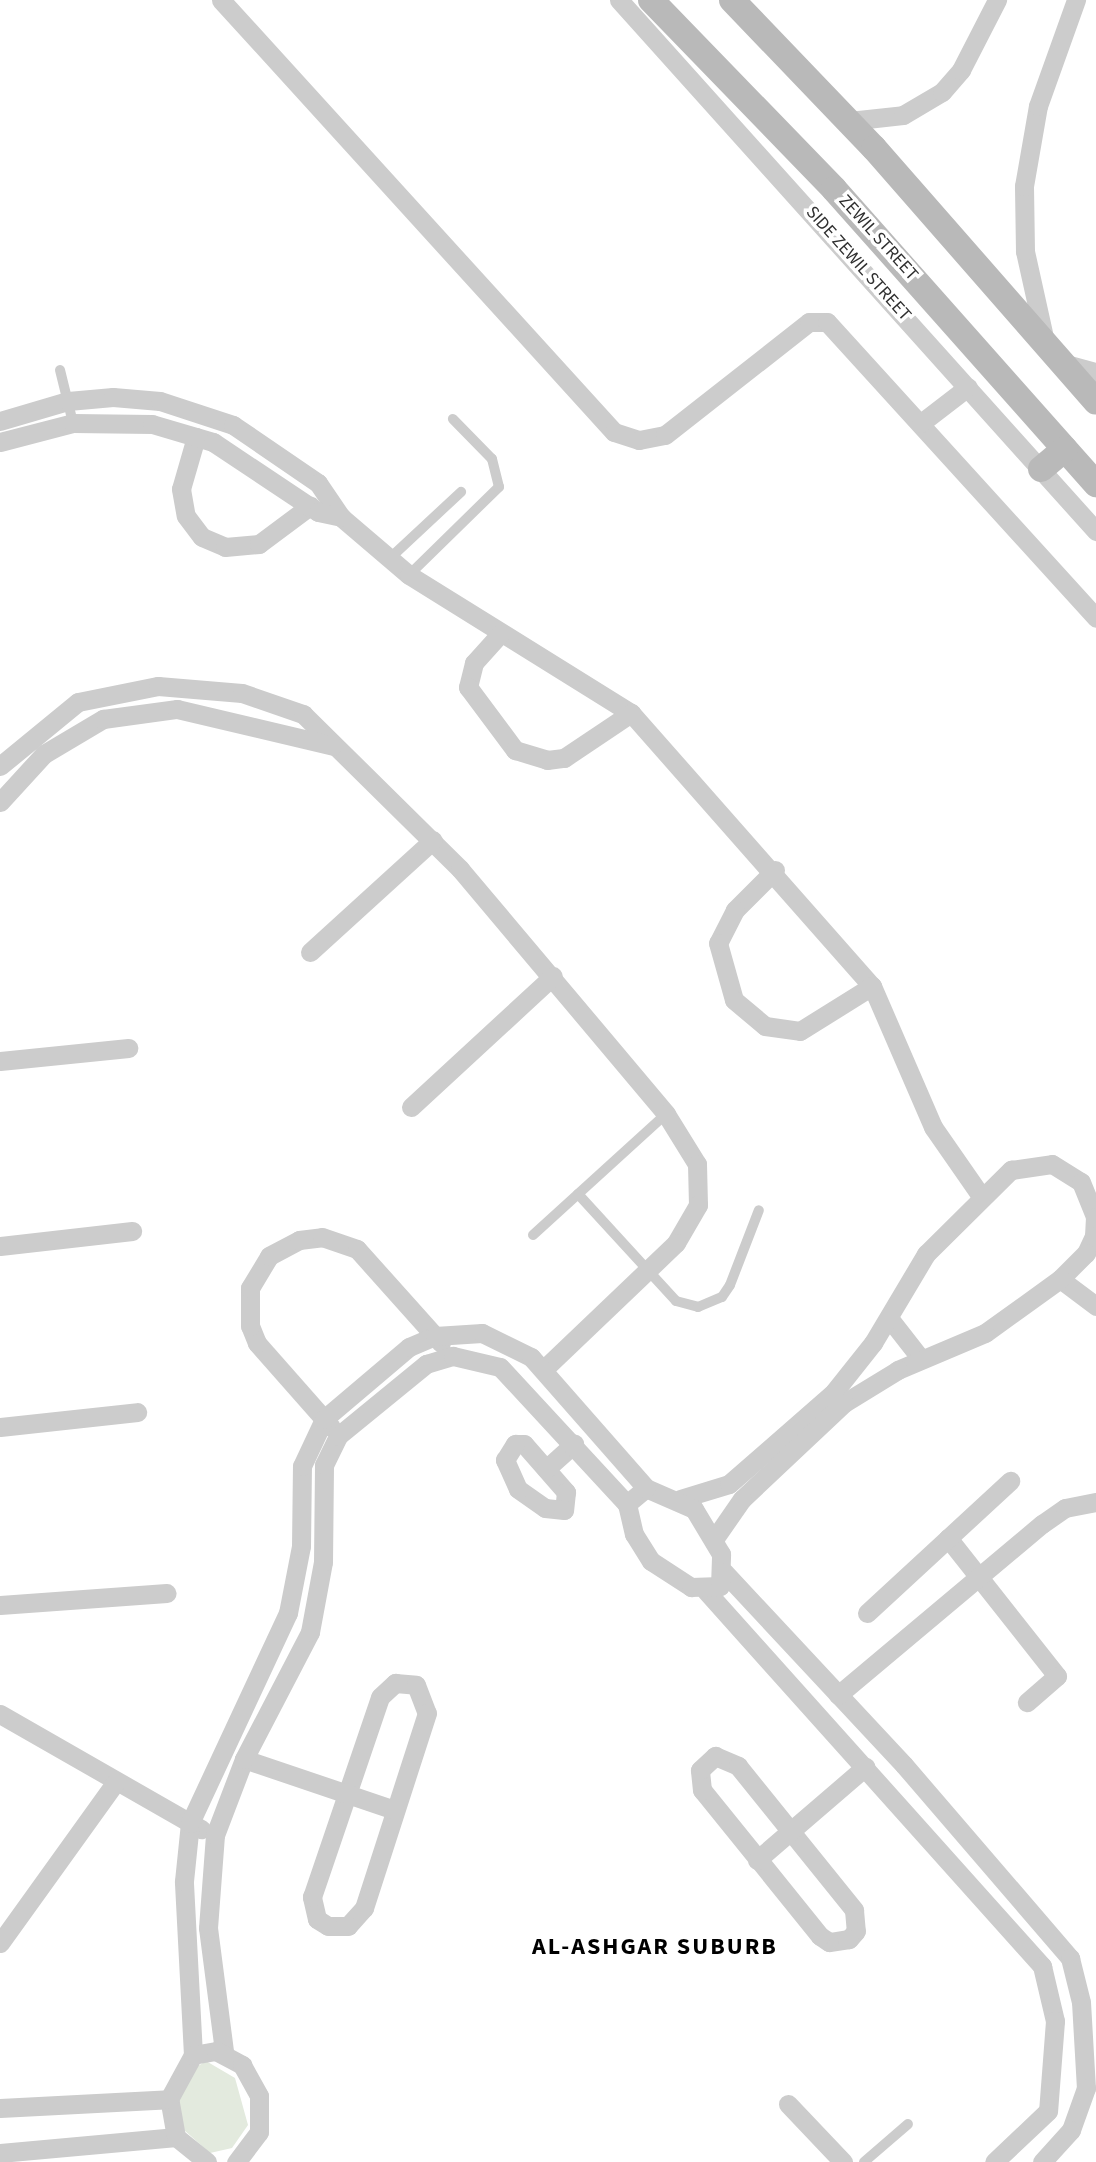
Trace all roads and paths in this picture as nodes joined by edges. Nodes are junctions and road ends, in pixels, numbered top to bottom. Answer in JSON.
{"nodes":[{"id":1,"x":221,"y":0,"type":"edge"},
{"id":2,"x":618,"y":0,"type":"edge"},
{"id":3,"x":650,"y":0,"type":"edge"},
{"id":4,"x":732,"y":0,"type":"edge"},
{"id":5,"x":997,"y":0,"type":"edge"},
{"id":6,"x":1076,"y":0,"type":"edge"},
{"id":7,"x":849,"y":121,"type":"junction"},
{"id":8,"x":1054,"y":354,"type":"junction"},
{"id":9,"x":60,"y":370,"type":"dead end"},
{"id":10,"x":1096,"y":372,"type":"edge"},
{"id":11,"x":968,"y":387,"type":"junction"},
{"id":12,"x":68,"y":401,"type":"junction"},
{"id":13,"x":1096,"y":402,"type":"edge"},
{"id":14,"x":453,"y":419,"type":"dead end"},
{"id":15,"x":0,"y":421,"type":"edge"},
{"id":16,"x":74,"y":423,"type":"junction"},
{"id":17,"x":921,"y":423,"type":"junction"},
{"id":18,"x":196,"y":437,"type":"junction"},
{"id":19,"x":0,"y":442,"type":"edge"},
{"id":20,"x":1065,"y":449,"type":"junction"},
{"id":21,"x":1041,"y":469,"type":"junction"},
{"id":22,"x":1096,"y":484,"type":"edge"},
{"id":23,"x":461,"y":492,"type":"dead end"},
{"id":24,"x":310,"y":506,"type":"junction"},
{"id":25,"x":341,"y":517,"type":"junction"},
{"id":26,"x":1096,"y":530,"type":"edge"},
{"id":27,"x":388,"y":560,"type":"junction"},
{"id":28,"x":409,"y":575,"type":"junction"},
{"id":29,"x":1096,"y":618,"type":"edge"},
{"id":30,"x":500,"y":634,"type":"junction"},
{"id":31,"x":78,"y":702,"type":"junction"},
{"id":32,"x":631,"y":713,"type":"junction"},
{"id":33,"x":87,"y":723,"type":"junction"},
{"id":34,"x":333,"y":746,"type":"junction"},
{"id":35,"x":0,"y":766,"type":"edge"},
{"id":36,"x":0,"y":803,"type":"edge"},
{"id":37,"x":433,"y":840,"type":"junction"},
{"id":38,"x":775,"y":870,"type":"junction"},
{"id":39,"x":310,"y":952,"type":"dead end"},
{"id":40,"x":553,"y":976,"type":"junction"},
{"id":41,"x":872,"y":986,"type":"junction"},
{"id":42,"x":128,"y":1048,"type":"dead end"},
{"id":43,"x":0,"y":1061,"type":"edge"},
{"id":44,"x":411,"y":1107,"type":"dead end"},
{"id":45,"x":666,"y":1114,"type":"junction"},
{"id":46,"x":578,"y":1194,"type":"junction"},
{"id":47,"x":981,"y":1196,"type":"junction"},
{"id":48,"x":759,"y":1210,"type":"dead end"},
{"id":49,"x":132,"y":1231,"type":"dead end"},
{"id":50,"x":533,"y":1235,"type":"dead end"},
{"id":51,"x":0,"y":1245,"type":"edge"},
{"id":52,"x":649,"y":1271,"type":"junction"},
{"id":53,"x":1060,"y":1279,"type":"junction"},
{"id":54,"x":1096,"y":1306,"type":"edge"},
{"id":55,"x":889,"y":1318,"type":"junction"},
{"id":56,"x":435,"y":1336,"type":"junction"},
{"id":57,"x":453,"y":1356,"type":"junction"},
{"id":58,"x":921,"y":1359,"type":"junction"},
{"id":59,"x":544,"y":1369,"type":"junction"},
{"id":60,"x":137,"y":1412,"type":"dead end"},
{"id":61,"x":324,"y":1419,"type":"junction"},
{"id":62,"x":0,"y":1427,"type":"edge"},
{"id":63,"x":338,"y":1436,"type":"junction"},
{"id":64,"x":574,"y":1444,"type":"junction"},
{"id":65,"x":546,"y":1469,"type":"dead end"},
{"id":66,"x":1010,"y":1480,"type":"dead end"},
{"id":67,"x":646,"y":1488,"type":"junction"},
{"id":68,"x":680,"y":1499,"type":"junction"},
{"id":69,"x":1096,"y":1502,"type":"edge"},
{"id":70,"x":627,"y":1504,"type":"junction"},
{"id":71,"x":715,"y":1538,"type":"junction"},
{"id":72,"x":948,"y":1538,"type":"junction"},
{"id":73,"x":724,"y":1572,"type":"junction"},
{"id":74,"x":983,"y":1576,"type":"junction"},
{"id":75,"x":706,"y":1591,"type":"junction"},
{"id":76,"x":167,"y":1593,"type":"dead end"},
{"id":77,"x":0,"y":1605,"type":"edge"},
{"id":78,"x":867,"y":1613,"type":"dead end"},
{"id":79,"x":838,"y":1695,"type":"junction"},
{"id":80,"x":1027,"y":1702,"type":"dead end"},
{"id":81,"x":0,"y":1714,"type":"edge"},
{"id":82,"x":244,"y":1759,"type":"junction"},
{"id":83,"x":865,"y":1767,"type":"junction"},
{"id":84,"x":115,"y":1783,"type":"junction"},
{"id":85,"x":347,"y":1793,"type":"junction"},
{"id":86,"x":395,"y":1810,"type":"junction"},
{"id":87,"x":190,"y":1823,"type":"junction"},
{"id":88,"x":792,"y":1830,"type":"junction"},
{"id":89,"x":215,"y":1835,"type":"junction"},
{"id":90,"x":757,"y":1860,"type":"junction"},
{"id":91,"x":0,"y":1943,"type":"edge"},
{"id":92,"x":1087,"y":1976,"type":"edge"},
{"id":93,"x":1049,"y":1983,"type":"junction"},
{"id":94,"x":224,"y":2051,"type":"junction"},
{"id":95,"x":192,"y":2055,"type":"junction"},
{"id":96,"x":169,"y":2099,"type":"junction"},
{"id":97,"x":788,"y":2104,"type":"dead end"},
{"id":98,"x":0,"y":2108,"type":"edge"},
{"id":99,"x":1088,"y":2112,"type":"edge"},
{"id":100,"x":908,"y":2124,"type":"dead end"},
{"id":101,"x":176,"y":2137,"type":"junction"},
{"id":102,"x":1022,"y":2142,"type":"junction"},
{"id":103,"x":0,"y":2153,"type":"edge"},
{"id":104,"x":206,"y":2162,"type":"edge"},
{"id":105,"x":236,"y":2162,"type":"edge"},
{"id":106,"x":843,"y":2162,"type":"edge"},
{"id":107,"x":864,"y":2162,"type":"edge"},
{"id":108,"x":995,"y":2162,"type":"edge"},
{"id":109,"x":1041,"y":2162,"type":"edge"}],
"edges":[{"from":1,"to":17,"type":"street"},
{"from":2,"to":11,"type":"street","name":"SIDE ZEWIL STREET"},
{"from":3,"to":20,"type":"main road","name":"ZEWIL STREET"},
{"from":4,"to":7,"type":"main road"},
{"from":5,"to":7,"type":"street"},
{"from":6,"to":8,"type":"street"},
{"from":7,"to":8,"type":"main road"},
{"from":8,"to":10,"type":"street"},
{"from":8,"to":13,"type":"main road"},
{"from":9,"to":12,"type":"lane"},
{"from":11,"to":17,"type":"street"},
{"from":11,"to":21,"type":"street","name":"SIDE ZEWIL STREET"},
{"from":12,"to":15,"type":"street"},
{"from":12,"to":16,"type":"lane"},
{"from":12,"to":25,"type":"street"},
{"from":14,"to":28,"type":"lane"},
{"from":16,"to":18,"type":"street"},
{"from":16,"to":19,"type":"street"},
{"from":17,"to":29,"type":"street"},
{"from":18,"to":24,"type":"street"},
{"from":18,"to":24,"type":"street"},
{"from":20,"to":21,"type":"main road"},
{"from":20,"to":22,"type":"main road","name":"ZEWIL STREET"},
{"from":21,"to":26,"type":"street","name":"SIDE ZEWIL STREET"},
{"from":23,"to":27,"type":"lane"},
{"from":24,"to":25,"type":"street"},
{"from":25,"to":27,"type":"street"},
{"from":27,"to":28,"type":"street"},
{"from":28,"to":30,"type":"street"},
{"from":30,"to":32,"type":"street"},
{"from":30,"to":32,"type":"street"},
{"from":31,"to":33,"type":"street"},
{"from":31,"to":34,"type":"street"},
{"from":31,"to":35,"type":"street"},
{"from":32,"to":38,"type":"street"},
{"from":33,"to":34,"type":"street"},
{"from":33,"to":36,"type":"street"},
{"from":34,"to":37,"type":"street"},
{"from":37,"to":39,"type":"street"},
{"from":37,"to":40,"type":"street"},
{"from":38,"to":41,"type":"street"},
{"from":38,"to":41,"type":"street"},
{"from":40,"to":44,"type":"street"},
{"from":40,"to":45,"type":"street"},
{"from":41,"to":47,"type":"street"},
{"from":42,"to":43,"type":"street"},
{"from":45,"to":46,"type":"lane"},
{"from":45,"to":52,"type":"street"},
{"from":46,"to":50,"type":"lane"},
{"from":46,"to":52,"type":"lane"},
{"from":47,"to":53,"type":"street"},
{"from":47,"to":55,"type":"street"},
{"from":48,"to":52,"type":"lane"},
{"from":49,"to":51,"type":"street"},
{"from":52,"to":59,"type":"street"},
{"from":53,"to":54,"type":"street"},
{"from":53,"to":58,"type":"street"},
{"from":55,"to":58,"type":"street"},
{"from":55,"to":68,"type":"street"},
{"from":56,"to":57,"type":"street"},
{"from":56,"to":59,"type":"street"},
{"from":56,"to":61,"type":"street"},
{"from":56,"to":61,"type":"street"},
{"from":57,"to":63,"type":"street"},
{"from":57,"to":64,"type":"street"},
{"from":58,"to":71,"type":"street"},
{"from":59,"to":67,"type":"street"},
{"from":60,"to":62,"type":"street"},
{"from":61,"to":63,"type":"street"},
{"from":61,"to":87,"type":"street"},
{"from":63,"to":82,"type":"street"},
{"from":64,"to":65,"type":"street"},
{"from":64,"to":70,"type":"street"},
{"from":66,"to":72,"type":"street"},
{"from":67,"to":68,"type":"street"},
{"from":67,"to":70,"type":"street"},
{"from":68,"to":71,"type":"street"},
{"from":69,"to":74,"type":"street"},
{"from":70,"to":75,"type":"street"},
{"from":71,"to":73,"type":"street"},
{"from":72,"to":74,"type":"street"},
{"from":72,"to":78,"type":"street"},
{"from":73,"to":75,"type":"street"},
{"from":73,"to":79,"type":"street"},
{"from":74,"to":79,"type":"street"},
{"from":74,"to":80,"type":"street"},
{"from":75,"to":83,"type":"street"},
{"from":76,"to":77,"type":"street"},
{"from":79,"to":92,"type":"street"},
{"from":81,"to":84,"type":"street"},
{"from":82,"to":85,"type":"street"},
{"from":82,"to":89,"type":"street"},
{"from":83,"to":88,"type":"street"},
{"from":83,"to":93,"type":"street"},
{"from":84,"to":87,"type":"street"},
{"from":84,"to":91,"type":"street"},
{"from":85,"to":86,"type":"street"},
{"from":85,"to":86,"type":"street"},
{"from":85,"to":86,"type":"street"},
{"from":87,"to":89,"type":"street"},
{"from":87,"to":95,"type":"street"},
{"from":88,"to":90,"type":"street"},
{"from":88,"to":90,"type":"street"},
{"from":88,"to":90,"type":"street"},
{"from":89,"to":94,"type":"street"},
{"from":92,"to":93,"type":"street"},
{"from":92,"to":99,"type":"street"},
{"from":93,"to":102,"type":"street"},
{"from":94,"to":95,"type":"street"},
{"from":94,"to":105,"type":"street"},
{"from":95,"to":96,"type":"street"},
{"from":96,"to":98,"type":"street"},
{"from":96,"to":101,"type":"street"},
{"from":97,"to":106,"type":"street"},
{"from":99,"to":109,"type":"street"},
{"from":100,"to":107,"type":"lane"},
{"from":101,"to":103,"type":"street"},
{"from":101,"to":104,"type":"street"},
{"from":102,"to":108,"type":"street"},
{"from":102,"to":109,"type":"street"}]}
